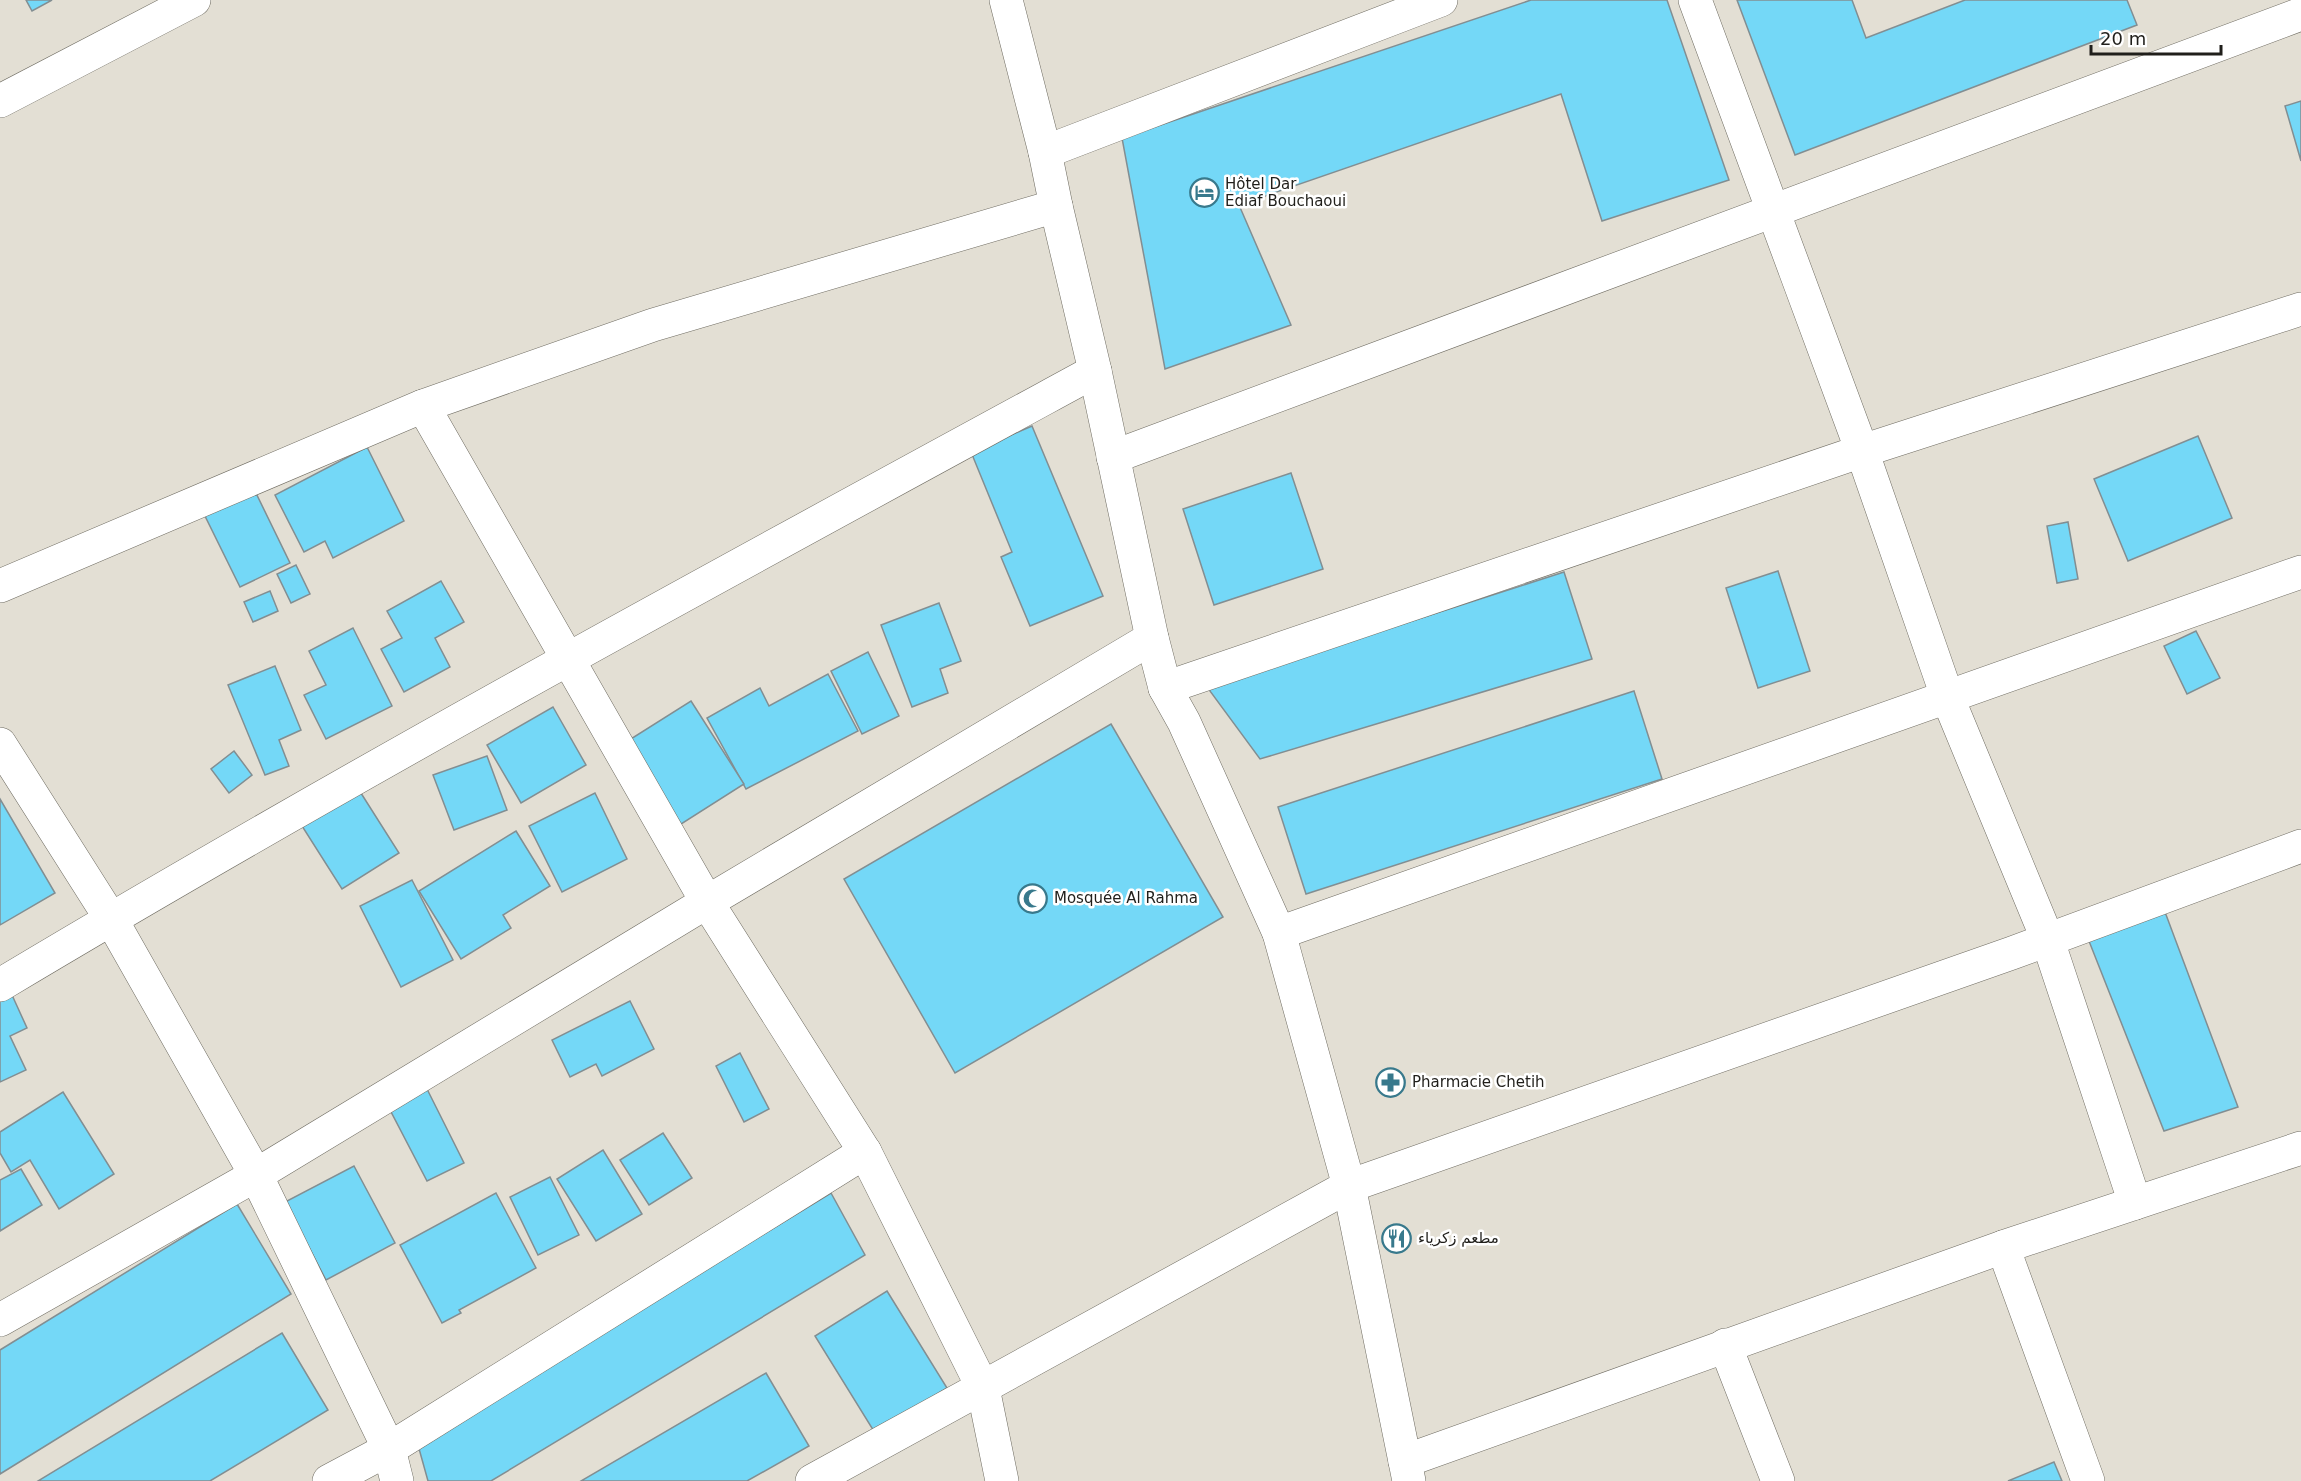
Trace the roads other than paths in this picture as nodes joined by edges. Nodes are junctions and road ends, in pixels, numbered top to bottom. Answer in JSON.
{"nodes":[{"id":1,"x":194,"y":0,"type":"edge"},
{"id":2,"x":1006,"y":0,"type":"edge"},
{"id":3,"x":1441,"y":0,"type":"edge"},
{"id":4,"x":1695,"y":0,"type":"edge"},
{"id":5,"x":2301,"y":14,"type":"edge"},
{"id":6,"x":0,"y":101,"type":"edge"},
{"id":7,"x":1045,"y":152,"type":"junction"},
{"id":8,"x":1056,"y":206,"type":"junction"},
{"id":9,"x":1773,"y":212,"type":"junction"},
{"id":10,"x":2301,"y":309,"type":"edge"},
{"id":11,"x":1095,"y":371,"type":"junction"},
{"id":12,"x":423,"y":406,"type":"junction"},
{"id":13,"x":1862,"y":451,"type":"junction"},
{"id":14,"x":1113,"y":457,"type":"junction"},
{"id":15,"x":2301,"y":572,"type":"edge"},
{"id":16,"x":0,"y":586,"type":"edge"},
{"id":17,"x":1152,"y":638,"type":"junction"},
{"id":18,"x":568,"y":657,"type":"junction"},
{"id":19,"x":1165,"y":688,"type":"junction"},
{"id":20,"x":1947,"y":696,"type":"junction"},
{"id":21,"x":0,"y":744,"type":"edge"},
{"id":22,"x":2301,"y":846,"type":"edge"},
{"id":23,"x":707,"y":902,"type":"junction"},
{"id":24,"x":111,"y":919,"type":"junction"},
{"id":25,"x":1279,"y":933,"type":"junction"},
{"id":26,"x":2047,"y":938,"type":"junction"},
{"id":27,"x":0,"y":985,"type":"edge"},
{"id":28,"x":865,"y":1152,"type":"junction"},
{"id":29,"x":2298,"y":1158,"type":"edge"},
{"id":30,"x":256,"y":1175,"type":"junction"},
{"id":31,"x":1349,"y":1186,"type":"junction"},
{"id":32,"x":2135,"y":1203,"type":"junction"},
{"id":33,"x":2002,"y":1247,"type":"junction"},
{"id":34,"x":0,"y":1320,"type":"edge"},
{"id":35,"x":1725,"y":1345,"type":"junction"},
{"id":36,"x":983,"y":1388,"type":"junction"},
{"id":37,"x":389,"y":1449,"type":"junction"},
{"id":38,"x":1407,"y":1471,"type":"edge"},
{"id":39,"x":1004,"y":1478,"type":"edge"},
{"id":40,"x":329,"y":1481,"type":"edge"},
{"id":41,"x":397,"y":1481,"type":"edge"},
{"id":42,"x":812,"y":1481,"type":"edge"},
{"id":43,"x":1778,"y":1481,"type":"edge"},
{"id":44,"x":2088,"y":1481,"type":"edge"}],
"edges":[{"from":1,"to":6,"type":"street"},
{"from":2,"to":7,"type":"street"},
{"from":3,"to":7,"type":"street"},
{"from":4,"to":9,"type":"street"},
{"from":5,"to":9,"type":"street"},
{"from":7,"to":8,"type":"street"},
{"from":8,"to":11,"type":"street"},
{"from":8,"to":12,"type":"street"},
{"from":9,"to":13,"type":"street"},
{"from":9,"to":14,"type":"street"},
{"from":10,"to":13,"type":"street"},
{"from":11,"to":14,"type":"street"},
{"from":11,"to":18,"type":"street"},
{"from":12,"to":16,"type":"street"},
{"from":12,"to":18,"type":"street"},
{"from":13,"to":19,"type":"street"},
{"from":13,"to":20,"type":"street"},
{"from":14,"to":17,"type":"street"},
{"from":15,"to":20,"type":"street"},
{"from":17,"to":19,"type":"street"},
{"from":17,"to":23,"type":"street"},
{"from":18,"to":23,"type":"street"},
{"from":18,"to":24,"type":"street"},
{"from":19,"to":25,"type":"street"},
{"from":20,"to":25,"type":"street"},
{"from":20,"to":26,"type":"street"},
{"from":21,"to":24,"type":"street"},
{"from":22,"to":26,"type":"street"},
{"from":23,"to":28,"type":"street"},
{"from":23,"to":30,"type":"street"},
{"from":24,"to":27,"type":"street"},
{"from":24,"to":30,"type":"street"},
{"from":25,"to":31,"type":"street"},
{"from":26,"to":31,"type":"street"},
{"from":26,"to":32,"type":"street"},
{"from":28,"to":36,"type":"street"},
{"from":28,"to":37,"type":"street"},
{"from":29,"to":32,"type":"street"},
{"from":30,"to":34,"type":"street"},
{"from":30,"to":37,"type":"street"},
{"from":31,"to":36,"type":"street"},
{"from":31,"to":38,"type":"street"},
{"from":32,"to":33,"type":"street"},
{"from":33,"to":35,"type":"street"},
{"from":33,"to":44,"type":"street"},
{"from":35,"to":38,"type":"street"},
{"from":35,"to":43,"type":"street"},
{"from":36,"to":39,"type":"street"},
{"from":36,"to":42,"type":"street"},
{"from":37,"to":40,"type":"street"},
{"from":37,"to":41,"type":"street"}]}
